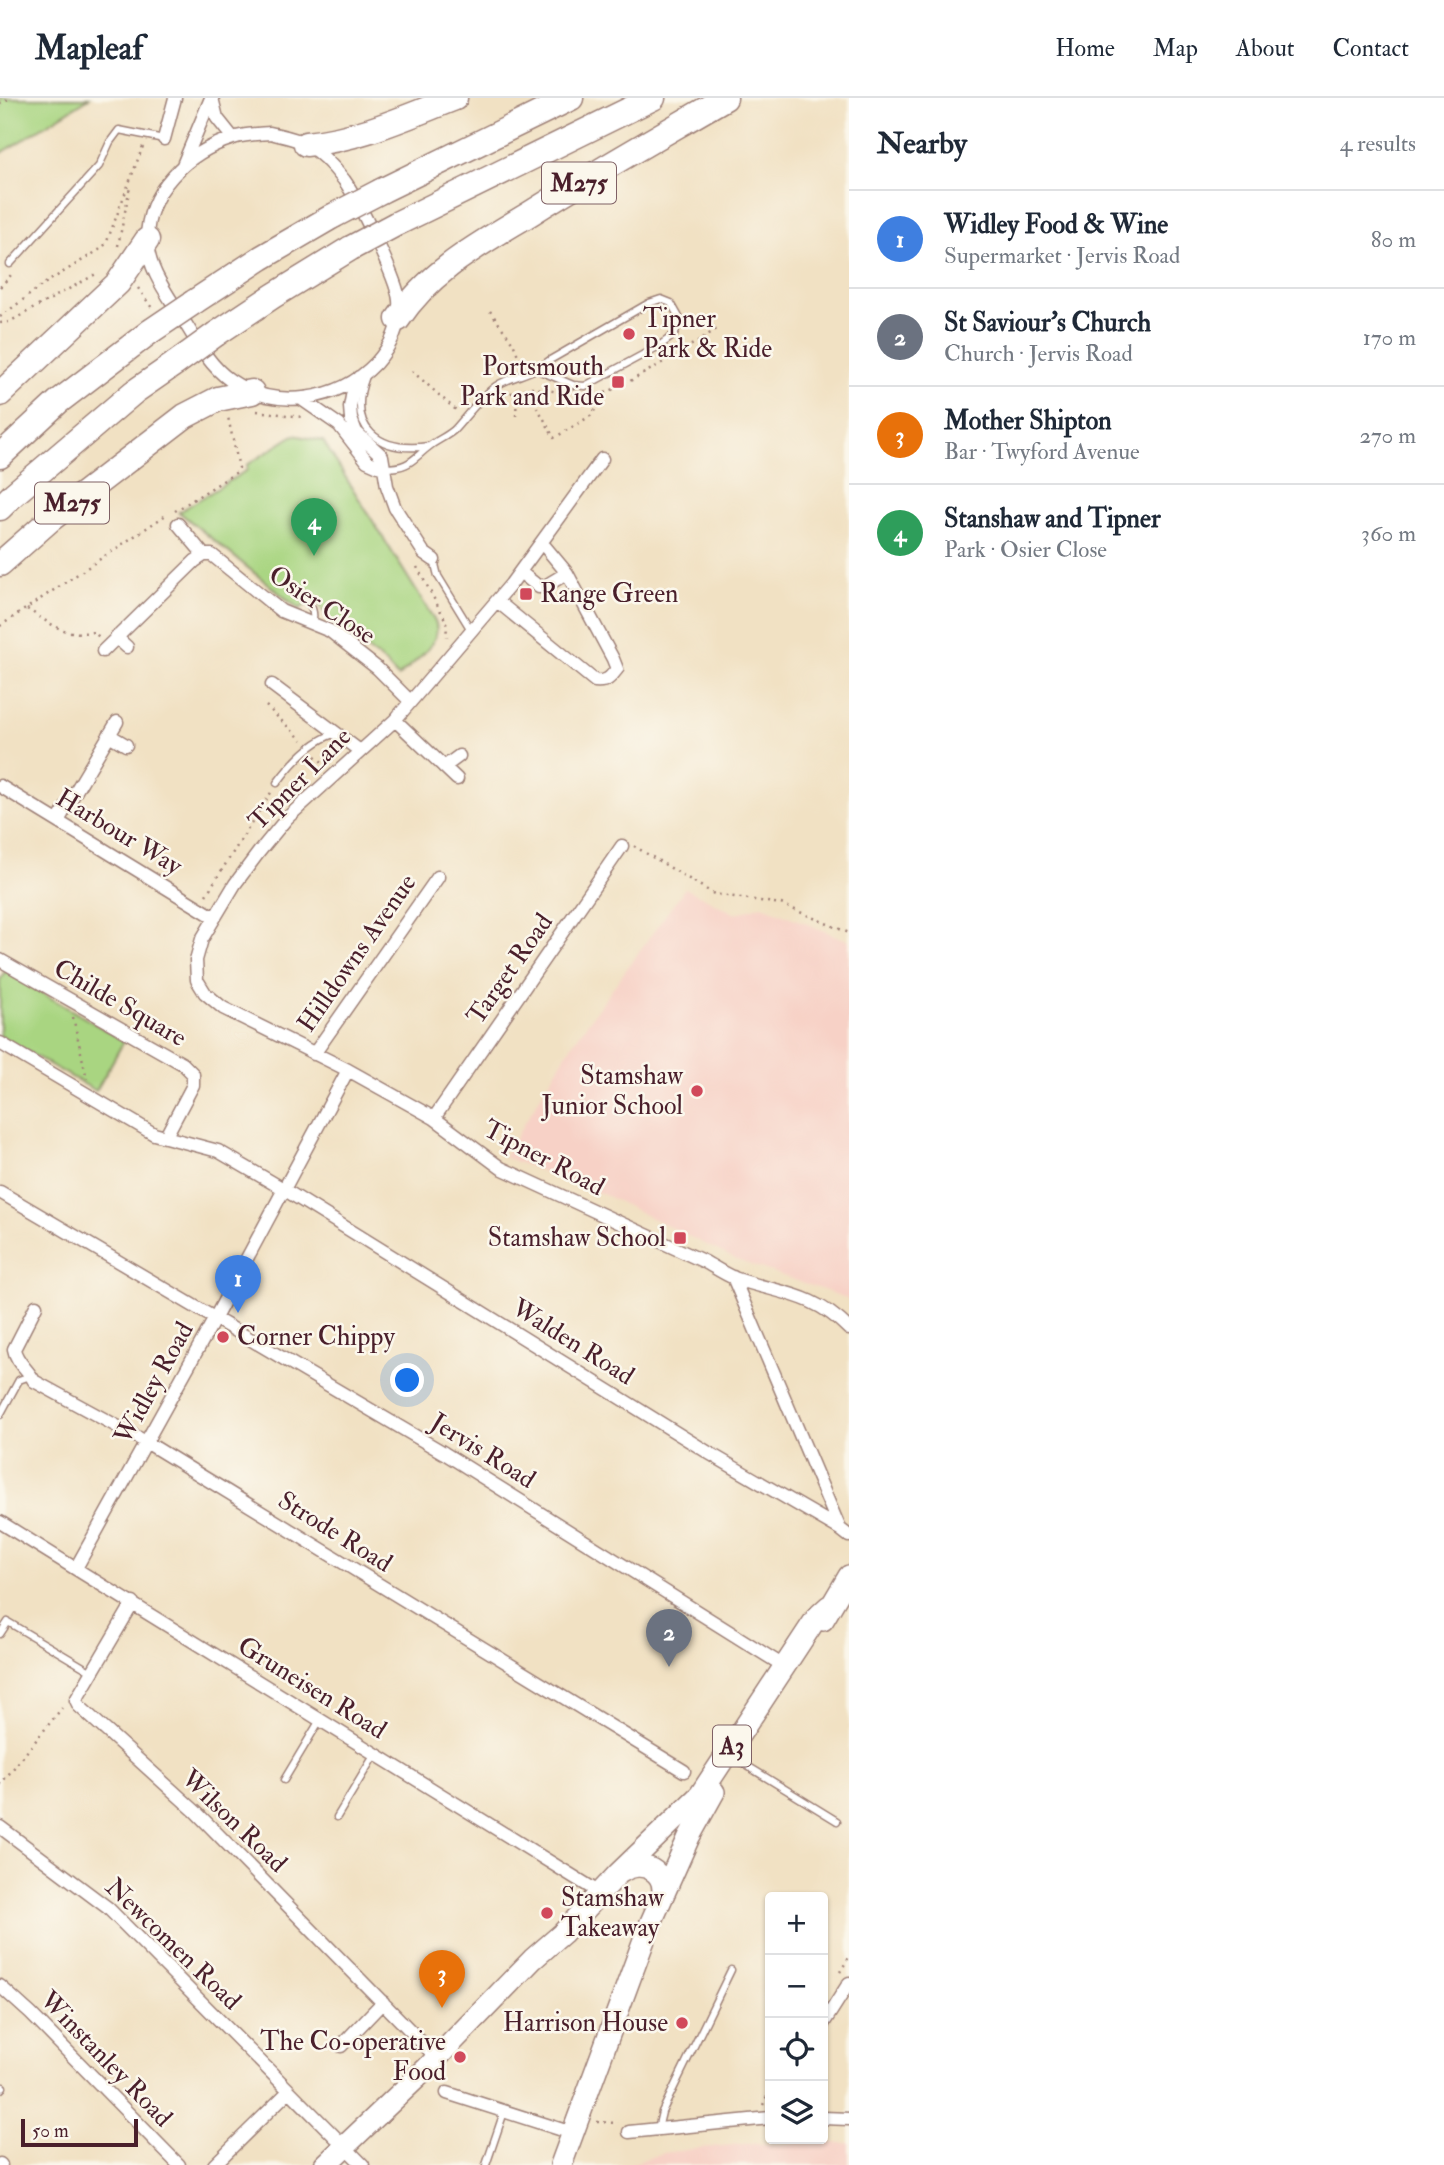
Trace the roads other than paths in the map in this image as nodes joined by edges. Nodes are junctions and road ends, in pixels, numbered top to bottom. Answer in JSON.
{"nodes":[{"id":1,"x":175,"y":98,"type":"edge"},
{"id":2,"x":211,"y":98,"type":"edge"},
{"id":3,"x":455,"y":98,"type":"edge"},
{"id":4,"x":571,"y":98,"type":"edge"},
{"id":5,"x":653,"y":98,"type":"edge"},
{"id":6,"x":725,"y":98,"type":"edge"},
{"id":7,"x":233,"y":138,"type":"junction"},
{"id":8,"x":164,"y":139,"type":"joint"},
{"id":9,"x":306,"y":144,"type":"junction"},
{"id":10,"x":183,"y":165,"type":"junction"},
{"id":11,"x":147,"y":240,"type":"junction"},
{"id":12,"x":10,"y":264,"type":"dead end"},
{"id":13,"x":398,"y":319,"type":"junction"},
{"id":14,"x":538,"y":370,"type":"junction"},
{"id":15,"x":364,"y":374,"type":"junction"},
{"id":16,"x":0,"y":394,"type":"edge"},
{"id":17,"x":303,"y":400,"type":"junction"},
{"id":18,"x":253,"y":401,"type":"junction"},
{"id":19,"x":429,"y":446,"type":"junction"},
{"id":20,"x":0,"y":456,"type":"edge"},
{"id":21,"x":602,"y":459,"type":"dead end"},
{"id":22,"x":383,"y":468,"type":"junction"},
{"id":23,"x":0,"y":508,"type":"edge"},
{"id":24,"x":178,"y":524,"type":"dead end"},
{"id":25,"x":542,"y":543,"type":"junction"},
{"id":26,"x":204,"y":555,"type":"junction"},
{"id":27,"x":434,"y":560,"type":"joint"},
{"id":28,"x":0,"y":564,"type":"edge"},
{"id":29,"x":520,"y":572,"type":"junction"},
{"id":30,"x":567,"y":573,"type":"junction"},
{"id":31,"x":295,"y":590,"type":"dead end"},
{"id":32,"x":497,"y":601,"type":"junction"},
{"id":33,"x":312,"y":623,"type":"junction"},
{"id":34,"x":471,"y":630,"type":"junction"},
{"id":35,"x":116,"y":637,"type":"junction"},
{"id":36,"x":127,"y":647,"type":"dead end"},
{"id":37,"x":103,"y":651,"type":"dead end"},
{"id":38,"x":272,"y":685,"type":"dead end"},
{"id":39,"x":410,"y":701,"type":"junction"},
{"id":40,"x":395,"y":720,"type":"junction"},
{"id":41,"x":117,"y":722,"type":"dead end"},
{"id":42,"x":336,"y":733,"type":"junction"},
{"id":43,"x":109,"y":735,"type":"junction"},
{"id":44,"x":126,"y":745,"type":"dead end"},
{"id":45,"x":360,"y":751,"type":"junction"},
{"id":46,"x":459,"y":756,"type":"dead end"},
{"id":47,"x":444,"y":767,"type":"junction"},
{"id":48,"x":457,"y":779,"type":"dead end"},
{"id":49,"x":277,"y":783,"type":"road end"},
{"id":50,"x":0,"y":786,"type":"edge"},
{"id":51,"x":58,"y":821,"type":"junction"},
{"id":52,"x":622,"y":846,"type":"road end"},
{"id":53,"x":438,"y":877,"type":"dead end"},
{"id":54,"x":214,"y":917,"type":"junction"},
{"id":55,"x":0,"y":960,"type":"edge"},
{"id":56,"x":197,"y":980,"type":"joint"},
{"id":57,"x":0,"y":1043,"type":"edge"},
{"id":58,"x":314,"y":1054,"type":"junction"},
{"id":59,"x":348,"y":1070,"type":"junction"},
{"id":60,"x":434,"y":1118,"type":"junction"},
{"id":61,"x":166,"y":1136,"type":"junction"},
{"id":62,"x":285,"y":1190,"type":"junction"},
{"id":63,"x":0,"y":1192,"type":"edge"},
{"id":64,"x":733,"y":1277,"type":"junction"},
{"id":65,"x":36,"y":1306,"type":"dead end"},
{"id":66,"x":215,"y":1318,"type":"junction"},
{"id":67,"x":849,"y":1329,"type":"edge"},
{"id":68,"x":0,"y":1351,"type":"edge"},
{"id":69,"x":21,"y":1363,"type":"junction"},
{"id":70,"x":32,"y":1375,"type":"junction"},
{"id":71,"x":0,"y":1415,"type":"edge"},
{"id":72,"x":146,"y":1442,"type":"junction"},
{"id":73,"x":0,"y":1522,"type":"edge"},
{"id":74,"x":845,"y":1533,"type":"edge"},
{"id":75,"x":76,"y":1568,"type":"junction"},
{"id":76,"x":849,"y":1576,"type":"edge"},
{"id":77,"x":133,"y":1603,"type":"junction"},
{"id":78,"x":0,"y":1634,"type":"edge"},
{"id":79,"x":788,"y":1669,"type":"junction"},
{"id":80,"x":92,"y":1672,"type":"junction"},
{"id":81,"x":320,"y":1720,"type":"junction"},
{"id":82,"x":375,"y":1754,"type":"junction"},
{"id":83,"x":736,"y":1759,"type":"junction"},
{"id":84,"x":684,"y":1771,"type":"dead end"},
{"id":85,"x":284,"y":1780,"type":"dead end"},
{"id":86,"x":337,"y":1817,"type":"dead end"},
{"id":87,"x":837,"y":1821,"type":"dead end"},
{"id":88,"x":0,"y":1827,"type":"edge"},
{"id":89,"x":619,"y":1873,"type":"junction"},
{"id":90,"x":600,"y":1893,"type":"junction"},
{"id":91,"x":662,"y":1897,"type":"junction"},
{"id":92,"x":731,"y":1970,"type":"dead end"},
{"id":93,"x":849,"y":1983,"type":"edge"},
{"id":94,"x":0,"y":1986,"type":"edge"},
{"id":95,"x":383,"y":2002,"type":"junction"},
{"id":96,"x":827,"y":2018,"type":"edge"},
{"id":97,"x":341,"y":2046,"type":"dead end"},
{"id":98,"x":437,"y":2058,"type":"junction"},
{"id":99,"x":288,"y":2092,"type":"junction"},
{"id":100,"x":447,"y":2093,"type":"dead end"},
{"id":101,"x":505,"y":2112,"type":"junction"},
{"id":102,"x":765,"y":2118,"type":"edge"},
{"id":103,"x":828,"y":2118,"type":"edge"},
{"id":104,"x":849,"y":2119,"type":"edge"},
{"id":105,"x":658,"y":2129,"type":"junction"},
{"id":106,"x":629,"y":2132,"type":"dead end"},
{"id":107,"x":572,"y":2133,"type":"junction"},
{"id":108,"x":344,"y":2147,"type":"junction"},
{"id":109,"x":179,"y":2165,"type":"edge"},
{"id":110,"x":214,"y":2165,"type":"edge"},
{"id":111,"x":325,"y":2165,"type":"edge"},
{"id":112,"x":363,"y":2165,"type":"edge"},
{"id":113,"x":486,"y":2165,"type":"edge"},
{"id":114,"x":561,"y":2165,"type":"edge"}],
"edges":[{"from":1,"to":8,"type":"street"},
{"from":2,"to":7,"type":"street"},
{"from":2,"to":10,"type":"street"},
{"from":3,"to":9,"type":"highway"},
{"from":4,"to":20,"type":"highway","bridge":true},
{"from":5,"to":23,"type":"highway","number":"M275","bridge":true},
{"from":6,"to":13,"type":"highway","number":"M275"},
{"from":7,"to":9,"type":"street"},
{"from":7,"to":10,"type":"street"},
{"from":8,"to":12,"type":"lane"},
{"from":9,"to":13,"type":"street"},
{"from":10,"to":11,"type":"street"},
{"from":11,"to":16,"type":"highway"},
{"from":11,"to":18,"type":"street"},
{"from":13,"to":15,"type":"street"},
{"from":14,"to":14,"type":"lane"},
{"from":14,"to":19,"type":"lane"},
{"from":15,"to":17,"type":"street"},
{"from":15,"to":19,"type":"lane"},
{"from":15,"to":22,"type":"street"},
{"from":17,"to":18,"type":"street"},
{"from":17,"to":22,"type":"street"},
{"from":18,"to":28,"type":"highway","number":"M275"},
{"from":19,"to":22,"type":"lane"},
{"from":21,"to":25,"type":"street","name":"Tipner Lane"},
{"from":22,"to":27,"type":"street"},
{"from":24,"to":26,"type":"street","name":"Osier Close"},
{"from":25,"to":29,"type":"street","name":"Tipner Lane"},
{"from":25,"to":30,"type":"street"},
{"from":26,"to":33,"type":"street","name":"Osier Close"},
{"from":26,"to":35,"type":"street"},
{"from":27,"to":34,"type":"lane"},
{"from":29,"to":30,"type":"street"},
{"from":29,"to":32,"type":"street","name":"Tipner Lane"},
{"from":30,"to":32,"type":"street"},
{"from":31,"to":33,"type":"lane"},
{"from":32,"to":34,"type":"street","name":"Tipner Lane"},
{"from":33,"to":39,"type":"street","name":"Osier Close"},
{"from":34,"to":39,"type":"street","name":"Tipner Lane"},
{"from":35,"to":36,"type":"street"},
{"from":35,"to":37,"type":"street"},
{"from":38,"to":42,"type":"street"},
{"from":39,"to":40,"type":"street","name":"Tipner Lane"},
{"from":40,"to":45,"type":"street","name":"Tipner Lane"},
{"from":40,"to":47,"type":"street"},
{"from":41,"to":43,"type":"street"},
{"from":42,"to":45,"type":"street"},
{"from":42,"to":49,"type":"lane"},
{"from":43,"to":44,"type":"street"},
{"from":43,"to":51,"type":"street"},
{"from":45,"to":54,"type":"street","name":"Tipner Lane"},
{"from":46,"to":47,"type":"street"},
{"from":47,"to":48,"type":"street"},
{"from":50,"to":51,"type":"street","name":"Harbour Way"},
{"from":51,"to":54,"type":"street","name":"Harbour Way"},
{"from":52,"to":60,"type":"street","name":"Target Road"},
{"from":53,"to":58,"type":"street","name":"Hilldowns Avenue"},
{"from":54,"to":56,"type":"street","name":"Tipner Lane"},
{"from":55,"to":61,"type":"street","name":"Childe Square"},
{"from":56,"to":58,"type":"street","name":"Tipner Road"},
{"from":57,"to":61,"type":"street"},
{"from":58,"to":59,"type":"street","name":"Tipner Road"},
{"from":59,"to":60,"type":"street","name":"Tipner Road"},
{"from":59,"to":62,"type":"street","name":"Widley Road"},
{"from":60,"to":64,"type":"street","name":"Tipner Road"},
{"from":61,"to":62,"type":"street"},
{"from":62,"to":66,"type":"street","name":"Widley Road"},
{"from":62,"to":74,"type":"street","name":"Walden Road"},
{"from":63,"to":66,"type":"street","name":"Jervis Road"},
{"from":64,"to":67,"type":"street","name":"Tipner Road"},
{"from":64,"to":74,"type":"street"},
{"from":65,"to":69,"type":"street"},
{"from":66,"to":72,"type":"street","name":"Widley Road"},
{"from":66,"to":79,"type":"street","name":"Jervis Road"},
{"from":68,"to":69,"type":"street"},
{"from":69,"to":70,"type":"street","name":"Strode Road"},
{"from":70,"to":71,"type":"lane"},
{"from":70,"to":72,"type":"street","name":"Strode Road"},
{"from":72,"to":75,"type":"street","name":"Widley Road"},
{"from":72,"to":84,"type":"street","name":"Strode Road"},
{"from":73,"to":75,"type":"street","name":"Gruneisen Road"},
{"from":75,"to":77,"type":"street","name":"Gruneisen Road"},
{"from":76,"to":79,"type":"main road","number":"A3"},
{"from":77,"to":80,"type":"street","name":"Wilson Road"},
{"from":77,"to":81,"type":"street","name":"Gruneisen Road"},
{"from":78,"to":80,"type":"lane"},
{"from":79,"to":83,"type":"main road","number":"A3"},
{"from":79,"to":89,"type":"main road","number":"A3"},
{"from":80,"to":95,"type":"street","name":"Wilson Road"},
{"from":81,"to":82,"type":"street","name":"Gruneisen Road"},
{"from":81,"to":85,"type":"lane"},
{"from":82,"to":86,"type":"lane"},
{"from":82,"to":90,"type":"street","name":"Gruneisen Road"},
{"from":83,"to":87,"type":"lane"},
{"from":83,"to":91,"type":"main road","number":"A3"},
{"from":88,"to":99,"type":"street","name":"Newcomen Road"},
{"from":89,"to":90,"type":"main road","number":"A3"},
{"from":89,"to":91,"type":"main road"},
{"from":90,"to":98,"type":"main road","number":"A3"},
{"from":91,"to":107,"type":"main road","number":"A3"},
{"from":92,"to":105,"type":"lane"},
{"from":93,"to":96,"type":"street"},
{"from":94,"to":109,"type":"street","name":"Winstanley Road"},
{"from":95,"to":97,"type":"street"},
{"from":95,"to":98,"type":"street","name":"Wilson Road"},
{"from":98,"to":108,"type":"main road","number":"A3"},
{"from":99,"to":108,"type":"street","name":"Newcomen Road"},
{"from":99,"to":110,"type":"street"},
{"from":100,"to":101,"type":"street"},
{"from":101,"to":107,"type":"street"},
{"from":101,"to":113,"type":"lane"},
{"from":102,"to":105,"type":"street"},
{"from":103,"to":104,"type":"street"},
{"from":105,"to":106,"type":"street"},
{"from":107,"to":114,"type":"main road","number":"A3"},
{"from":108,"to":111,"type":"main road","number":"A3"},
{"from":108,"to":112,"type":"street","name":"Newcomen Road"}]}
